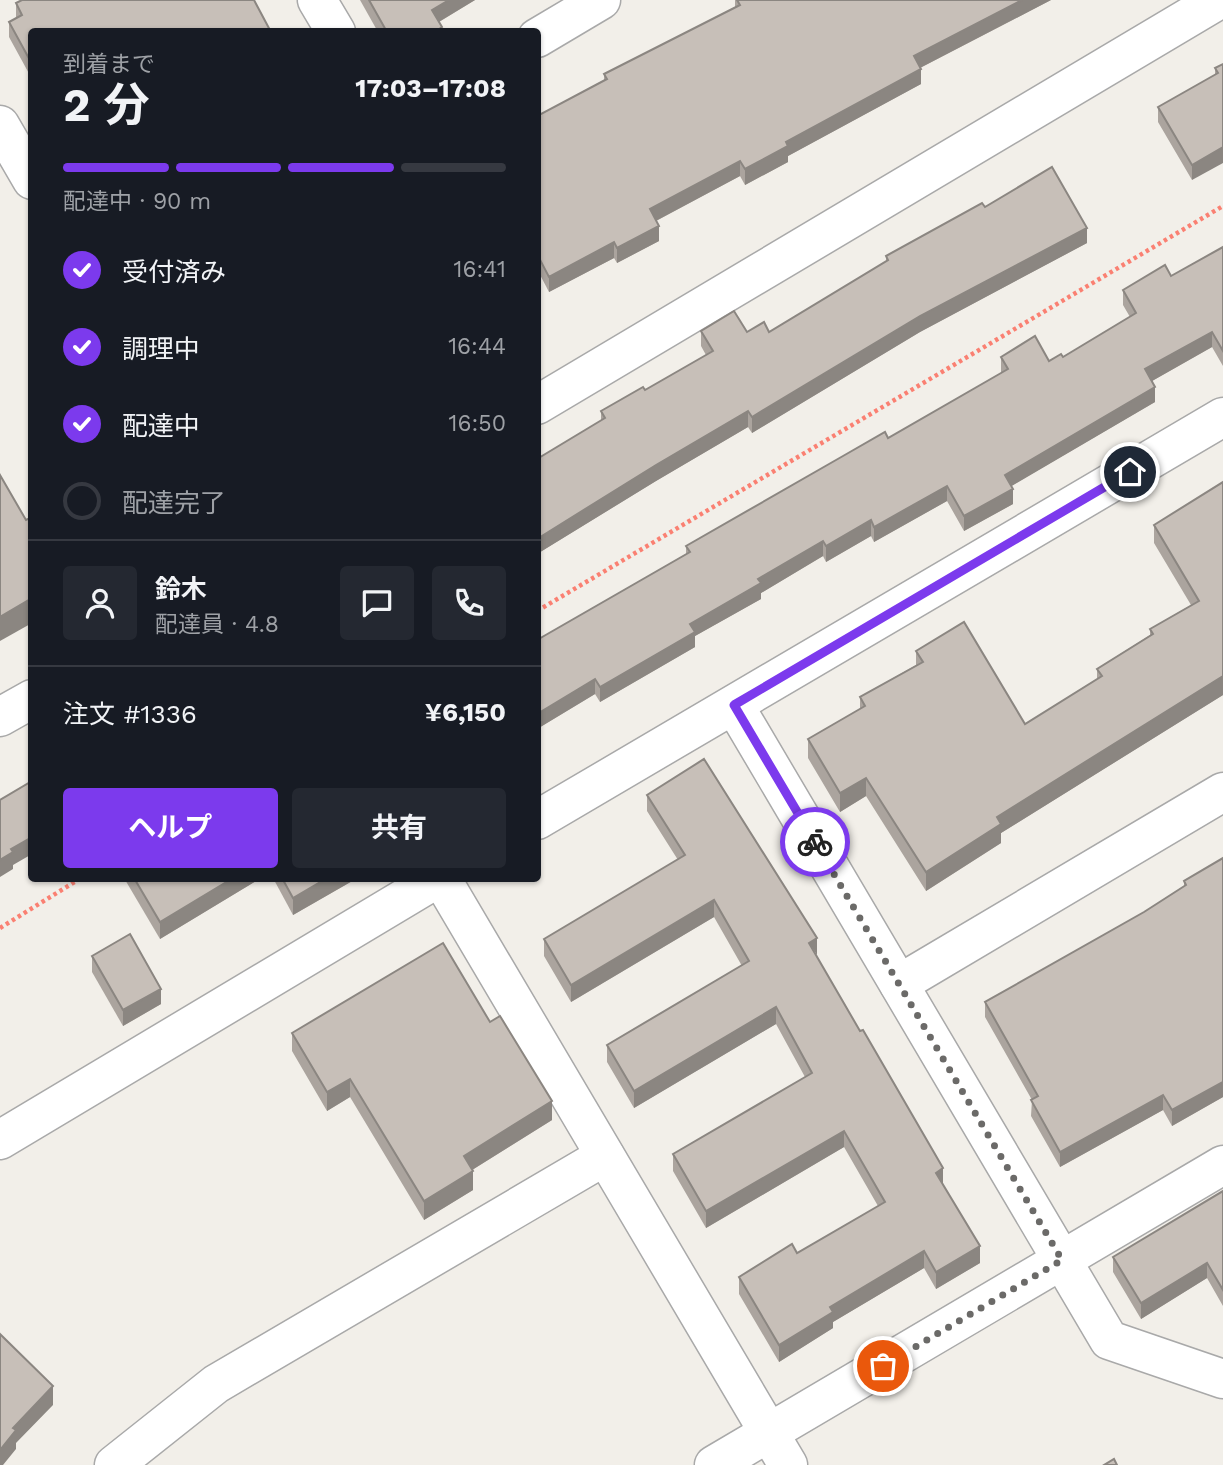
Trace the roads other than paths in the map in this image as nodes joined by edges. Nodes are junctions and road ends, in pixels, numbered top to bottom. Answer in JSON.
{"nodes":[{"id":1,"x":317,"y":0,"type":"edge"},
{"id":2,"x":601,"y":0,"type":"edge"},
{"id":3,"x":1218,"y":0,"type":"edge"},
{"id":4,"x":334,"y":28,"type":"edge"},
{"id":5,"x":541,"y":36,"type":"edge"},
{"id":6,"x":0,"y":125,"type":"edge"},
{"id":7,"x":28,"y":173,"type":"edge"},
{"id":8,"x":542,"y":390,"type":"edge"},
{"id":9,"x":1223,"y":418,"type":"edge"},
{"id":10,"x":28,"y":701,"type":"edge"},
{"id":11,"x":734,"y":705,"type":"junction"},
{"id":12,"x":0,"y":717,"type":"edge"},
{"id":13,"x":1223,"y":792,"type":"edge"},
{"id":14,"x":541,"y":818,"type":"edge"},
{"id":15,"x":432,"y":882,"type":"edge"},
{"id":16,"x":441,"y":882,"type":"edge"},
{"id":17,"x":899,"y":984,"type":"junction"},
{"id":18,"x":0,"y":1140,"type":"edge"},
{"id":19,"x":605,"y":1156,"type":"junction"},
{"id":20,"x":1223,"y":1166,"type":"edge"},
{"id":21,"x":1062,"y":1260,"type":"junction"},
{"id":22,"x":1223,"y":1379,"type":"edge"},
{"id":23,"x":769,"y":1433,"type":"junction"},
{"id":24,"x":114,"y":1465,"type":"edge"},
{"id":25,"x":714,"y":1465,"type":"edge"},
{"id":26,"x":788,"y":1465,"type":"edge"}],
"edges":[{"from":1,"to":4,"type":"street"},
{"from":2,"to":5,"type":"street"},
{"from":3,"to":8,"type":"street"},
{"from":6,"to":7,"type":"street"},
{"from":9,"to":11,"type":"street"},
{"from":10,"to":12,"type":"street"},
{"from":11,"to":14,"type":"street"},
{"from":11,"to":17,"type":"street"},
{"from":13,"to":17,"type":"street"},
{"from":15,"to":18,"type":"street"},
{"from":16,"to":19,"type":"street"},
{"from":17,"to":21,"type":"street"},
{"from":19,"to":23,"type":"street"},
{"from":19,"to":24,"type":"street"},
{"from":20,"to":21,"type":"street"},
{"from":21,"to":22,"type":"street"},
{"from":21,"to":23,"type":"street"},
{"from":23,"to":25,"type":"street"},
{"from":23,"to":26,"type":"street"}]}
